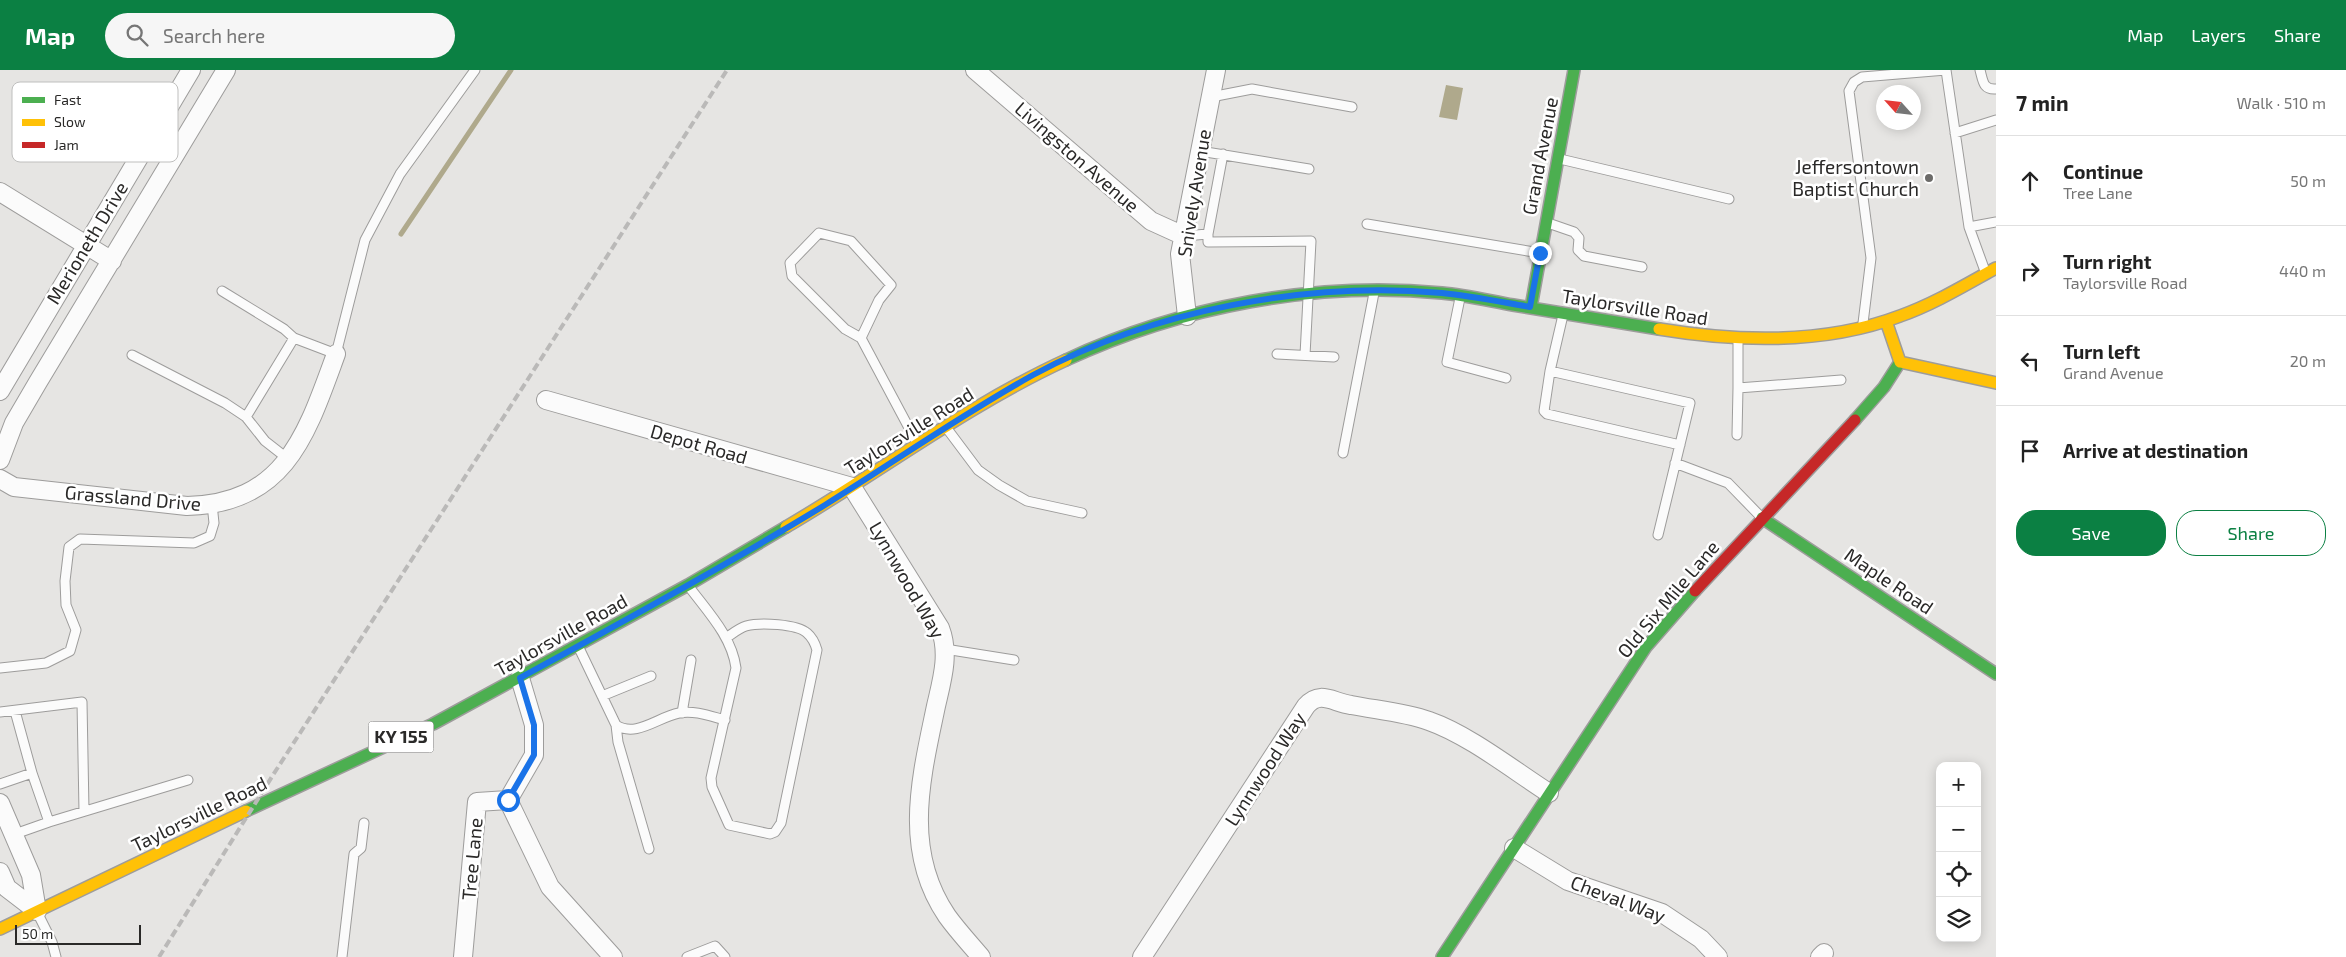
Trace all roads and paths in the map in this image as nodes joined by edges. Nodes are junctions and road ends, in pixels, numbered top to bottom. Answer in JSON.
{"nodes":[{"id":1,"x":191,"y":70,"type":"edge"},
{"id":2,"x":475,"y":70,"type":"edge"},
{"id":3,"x":975,"y":70,"type":"edge"},
{"id":4,"x":1216,"y":70,"type":"edge"},
{"id":5,"x":1574,"y":70,"type":"edge"},
{"id":6,"x":1946,"y":70,"type":"edge"},
{"id":7,"x":1980,"y":70,"type":"edge"},
{"id":8,"x":221,"y":72,"type":"edge"},
{"id":9,"x":1996,"y":89,"type":"edge"},
{"id":10,"x":178,"y":92,"type":"edge"},
{"id":11,"x":1211,"y":97,"type":"junction"},
{"id":12,"x":1352,"y":107,"type":"dead end"},
{"id":13,"x":1996,"y":120,"type":"edge"},
{"id":14,"x":1955,"y":133,"type":"junction"},
{"id":15,"x":178,"y":147,"type":"edge"},
{"id":16,"x":1200,"y":151,"type":"junction"},
{"id":17,"x":1223,"y":154,"type":"junction"},
{"id":18,"x":1558,"y":158,"type":"junction"},
{"id":19,"x":135,"y":162,"type":"edge"},
{"id":20,"x":169,"y":162,"type":"edge"},
{"id":21,"x":1309,"y":169,"type":"dead end"},
{"id":22,"x":0,"y":192,"type":"edge"},
{"id":23,"x":1729,"y":199,"type":"dead end"},
{"id":24,"x":1996,"y":222,"type":"edge"},
{"id":25,"x":1545,"y":223,"type":"junction"},
{"id":26,"x":1368,"y":224,"type":"dead end"},
{"id":27,"x":1969,"y":227,"type":"junction"},
{"id":28,"x":1208,"y":234,"type":"junction"},
{"id":29,"x":1184,"y":236,"type":"junction"},
{"id":30,"x":86,"y":244,"type":"junction"},
{"id":31,"x":1540,"y":253,"type":"junction"},
{"id":32,"x":112,"y":261,"type":"junction"},
{"id":33,"x":1642,"y":267,"type":"dead end"},
{"id":34,"x":1991,"y":271,"type":"edge"},
{"id":35,"x":1375,"y":290,"type":"junction"},
{"id":36,"x":222,"y":291,"type":"dead end"},
{"id":37,"x":1310,"y":294,"type":"junction"},
{"id":38,"x":1460,"y":296,"type":"junction"},
{"id":39,"x":1530,"y":307,"type":"junction"},
{"id":40,"x":1563,"y":313,"type":"junction"},
{"id":41,"x":1187,"y":316,"type":"junction"},
{"id":42,"x":1886,"y":321,"type":"junction"},
{"id":43,"x":1863,"y":326,"type":"junction"},
{"id":44,"x":294,"y":338,"type":"junction"},
{"id":45,"x":861,"y":338,"type":"junction"},
{"id":46,"x":1738,"y":340,"type":"junction"},
{"id":47,"x":336,"y":354,"type":"junction"},
{"id":48,"x":1277,"y":354,"type":"dead end"},
{"id":49,"x":1305,"y":355,"type":"junction"},
{"id":50,"x":132,"y":356,"type":"dead end"},
{"id":51,"x":1334,"y":357,"type":"dead end"},
{"id":52,"x":1900,"y":362,"type":"junction"},
{"id":53,"x":1550,"y":371,"type":"junction"},
{"id":54,"x":1506,"y":378,"type":"dead end"},
{"id":55,"x":1841,"y":380,"type":"dead end"},
{"id":56,"x":1996,"y":383,"type":"edge"},
{"id":57,"x":1738,"y":388,"type":"junction"},
{"id":58,"x":0,"y":391,"type":"edge"},
{"id":59,"x":546,"y":400,"type":"dead end"},
{"id":60,"x":246,"y":417,"type":"junction"},
{"id":61,"x":946,"y":428,"type":"junction"},
{"id":62,"x":1737,"y":434,"type":"dead end"},
{"id":63,"x":919,"y":445,"type":"junction"},
{"id":64,"x":1680,"y":445,"type":"junction"},
{"id":65,"x":1343,"y":453,"type":"dead end"},
{"id":66,"x":288,"y":459,"type":"junction"},
{"id":67,"x":0,"y":460,"type":"edge"},
{"id":68,"x":1675,"y":463,"type":"junction"},
{"id":69,"x":0,"y":479,"type":"edge"},
{"id":70,"x":852,"y":488,"type":"junction"},
{"id":71,"x":212,"y":504,"type":"junction"},
{"id":72,"x":1082,"y":513,"type":"dead end"},
{"id":73,"x":1762,"y":518,"type":"junction"},
{"id":74,"x":1658,"y":536,"type":"dead end"},
{"id":75,"x":688,"y":585,"type":"junction"},
{"id":76,"x":726,"y":638,"type":"junction"},
{"id":77,"x":578,"y":646,"type":"junction"},
{"id":78,"x":945,"y":649,"type":"junction"},
{"id":79,"x":691,"y":660,"type":"dead end"},
{"id":80,"x":1014,"y":660,"type":"dead end"},
{"id":81,"x":0,"y":668,"type":"edge"},
{"id":82,"x":1996,"y":674,"type":"edge"},
{"id":83,"x":651,"y":676,"type":"dead end"},
{"id":84,"x":520,"y":678,"type":"junction"},
{"id":85,"x":602,"y":696,"type":"junction"},
{"id":86,"x":15,"y":710,"type":"junction"},
{"id":87,"x":0,"y":712,"type":"edge"},
{"id":88,"x":682,"y":713,"type":"junction"},
{"id":89,"x":725,"y":720,"type":"junction"},
{"id":90,"x":616,"y":725,"type":"junction"},
{"id":91,"x":32,"y":773,"type":"junction"},
{"id":92,"x":188,"y":780,"type":"dead end"},
{"id":93,"x":0,"y":784,"type":"edge"},
{"id":94,"x":1550,"y":793,"type":"junction"},
{"id":95,"x":508,"y":800,"type":"junction"},
{"id":96,"x":0,"y":803,"type":"edge"},
{"id":97,"x":84,"y":811,"type":"junction"},
{"id":98,"x":49,"y":822,"type":"junction"},
{"id":99,"x":364,"y":823,"type":"dead end"},
{"id":100,"x":12,"y":835,"type":"junction"},
{"id":101,"x":1514,"y":848,"type":"junction"},
{"id":102,"x":649,"y":849,"type":"dead end"},
{"id":103,"x":0,"y":872,"type":"edge"},
{"id":104,"x":37,"y":911,"type":"junction"},
{"id":105,"x":0,"y":929,"type":"edge"},
{"id":106,"x":56,"y":957,"type":"edge"},
{"id":107,"x":342,"y":957,"type":"edge"},
{"id":108,"x":463,"y":957,"type":"edge"},
{"id":109,"x":613,"y":957,"type":"edge"},
{"id":110,"x":687,"y":957,"type":"edge"},
{"id":111,"x":725,"y":957,"type":"edge"},
{"id":112,"x":981,"y":957,"type":"edge"},
{"id":113,"x":1142,"y":957,"type":"edge"},
{"id":114,"x":1442,"y":957,"type":"edge"},
{"id":115,"x":1718,"y":957,"type":"edge"}],
"edges":[{"from":1,"to":10,"type":"street","name":"Merioneth Drive"},
{"from":2,"to":47,"type":"lane"},
{"from":3,"to":29,"type":"street","name":"Livingston Avenue"},
{"from":4,"to":11,"type":"street","name":"Snively Avenue"},
{"from":5,"to":18,"type":"main road","name":"Grand Avenue"},
{"from":6,"to":14,"type":"lane"},
{"from":6,"to":43,"type":"lane"},
{"from":7,"to":9,"type":"lane"},
{"from":8,"to":15,"type":"street"},
{"from":11,"to":12,"type":"lane"},
{"from":11,"to":16,"type":"street","name":"Snively Avenue"},
{"from":13,"to":14,"type":"lane"},
{"from":14,"to":27,"type":"lane"},
{"from":16,"to":17,"type":"lane"},
{"from":16,"to":29,"type":"street","name":"Snively Avenue"},
{"from":17,"to":21,"type":"lane"},
{"from":17,"to":28,"type":"lane"},
{"from":18,"to":23,"type":"lane"},
{"from":18,"to":25,"type":"main road","name":"Grand Avenue"},
{"from":19,"to":30,"type":"street","name":"Merioneth Drive"},
{"from":20,"to":32,"type":"street"},
{"from":22,"to":30,"type":"street"},
{"from":24,"to":27,"type":"lane"},
{"from":25,"to":31,"type":"main road","name":"Grand Avenue"},
{"from":25,"to":33,"type":"lane"},
{"from":26,"to":31,"type":"lane"},
{"from":27,"to":34,"type":"lane"},
{"from":28,"to":29,"type":"lane"},
{"from":28,"to":37,"type":"lane"},
{"from":29,"to":41,"type":"street","name":"Snively Avenue"},
{"from":30,"to":32,"type":"street"},
{"from":30,"to":58,"type":"street","name":"Merioneth Drive"},
{"from":31,"to":39,"type":"main road","name":"Grand Avenue"},
{"from":32,"to":67,"type":"street"},
{"from":34,"to":42,"type":"main road","name":"Taylorsville Road","number":"KY 155"},
{"from":35,"to":37,"type":"main road","name":"Taylorsville Road","number":"KY 155"},
{"from":35,"to":38,"type":"main road","name":"Taylorsville Road","number":"KY 155"},
{"from":35,"to":65,"type":"lane"},
{"from":36,"to":44,"type":"lane"},
{"from":37,"to":41,"type":"main road","name":"Taylorsville Road","number":"KY 155"},
{"from":37,"to":49,"type":"lane"},
{"from":38,"to":39,"type":"main road","name":"Taylorsville Road","number":"KY 155"},
{"from":38,"to":54,"type":"lane"},
{"from":39,"to":40,"type":"main road","name":"Taylorsville Road","number":"KY 155"},
{"from":40,"to":46,"type":"main road","name":"Taylorsville Road","number":"KY 155"},
{"from":40,"to":53,"type":"lane"},
{"from":41,"to":61,"type":"main road","name":"Taylorsville Road","number":"KY 155"},
{"from":42,"to":43,"type":"main road","name":"Taylorsville Road","number":"KY 155"},
{"from":42,"to":52,"type":"main road"},
{"from":43,"to":46,"type":"main road","name":"Taylorsville Road","number":"KY 155"},
{"from":44,"to":47,"type":"lane"},
{"from":44,"to":60,"type":"lane"},
{"from":45,"to":45,"type":"lane"},
{"from":45,"to":63,"type":"lane"},
{"from":46,"to":57,"type":"lane"},
{"from":47,"to":66,"type":"street","name":"Grassland Drive"},
{"from":48,"to":49,"type":"lane"},
{"from":49,"to":51,"type":"lane"},
{"from":50,"to":60,"type":"lane"},
{"from":52,"to":56,"type":"main road"},
{"from":52,"to":73,"type":"main road","name":"Old Six Mile Lane"},
{"from":53,"to":64,"type":"lane"},
{"from":53,"to":64,"type":"lane"},
{"from":55,"to":57,"type":"lane"},
{"from":57,"to":62,"type":"lane"},
{"from":59,"to":70,"type":"street","name":"Depot Road"},
{"from":60,"to":66,"type":"lane"},
{"from":61,"to":63,"type":"main road","name":"Taylorsville Road","number":"KY 155"},
{"from":61,"to":72,"type":"lane"},
{"from":63,"to":70,"type":"main road","name":"Taylorsville Road","number":"KY 155"},
{"from":64,"to":68,"type":"lane"},
{"from":66,"to":71,"type":"street","name":"Grassland Drive"},
{"from":68,"to":73,"type":"lane"},
{"from":68,"to":74,"type":"lane"},
{"from":69,"to":71,"type":"street","name":"Grassland Drive"},
{"from":70,"to":75,"type":"main road","name":"Taylorsville Road","number":"KY 155"},
{"from":70,"to":78,"type":"street","name":"Lynnwood Way"},
{"from":71,"to":81,"type":"lane"},
{"from":73,"to":82,"type":"main road","name":"Maple Road"},
{"from":73,"to":94,"type":"main road","name":"Old Six Mile Lane"},
{"from":75,"to":76,"type":"lane"},
{"from":75,"to":77,"type":"main road","name":"Taylorsville Road","number":"KY 155"},
{"from":76,"to":89,"type":"lane"},
{"from":76,"to":89,"type":"lane"},
{"from":77,"to":84,"type":"main road","name":"Taylorsville Road","number":"KY 155"},
{"from":77,"to":85,"type":"lane"},
{"from":78,"to":80,"type":"lane"},
{"from":78,"to":112,"type":"street","name":"Lynnwood Way"},
{"from":79,"to":88,"type":"lane"},
{"from":83,"to":85,"type":"lane"},
{"from":84,"to":95,"type":"street"},
{"from":84,"to":104,"type":"main road","name":"Taylorsville Road","number":"KY 155"},
{"from":85,"to":90,"type":"lane"},
{"from":86,"to":87,"type":"lane"},
{"from":86,"to":91,"type":"lane"},
{"from":86,"to":97,"type":"lane"},
{"from":88,"to":89,"type":"lane"},
{"from":88,"to":90,"type":"lane"},
{"from":90,"to":102,"type":"lane"},
{"from":91,"to":93,"type":"lane"},
{"from":91,"to":98,"type":"lane"},
{"from":92,"to":97,"type":"lane"},
{"from":94,"to":101,"type":"main road","name":"Old Six Mile Lane"},
{"from":94,"to":113,"type":"street","name":"Lynnwood Way"},
{"from":95,"to":108,"type":"street","name":"Tree Lane"},
{"from":95,"to":109,"type":"street"},
{"from":96,"to":100,"type":"street"},
{"from":97,"to":98,"type":"lane"},
{"from":98,"to":100,"type":"lane"},
{"from":99,"to":107,"type":"lane"},
{"from":100,"to":104,"type":"street"},
{"from":101,"to":114,"type":"main road","name":"Old Six Mile Lane"},
{"from":101,"to":115,"type":"street","name":"Cheval Way"},
{"from":103,"to":104,"type":"street"},
{"from":104,"to":105,"type":"main road","name":"Taylorsville Road","number":"KY 155"},
{"from":104,"to":106,"type":"lane"},
{"from":110,"to":111,"type":"lane"}]}
